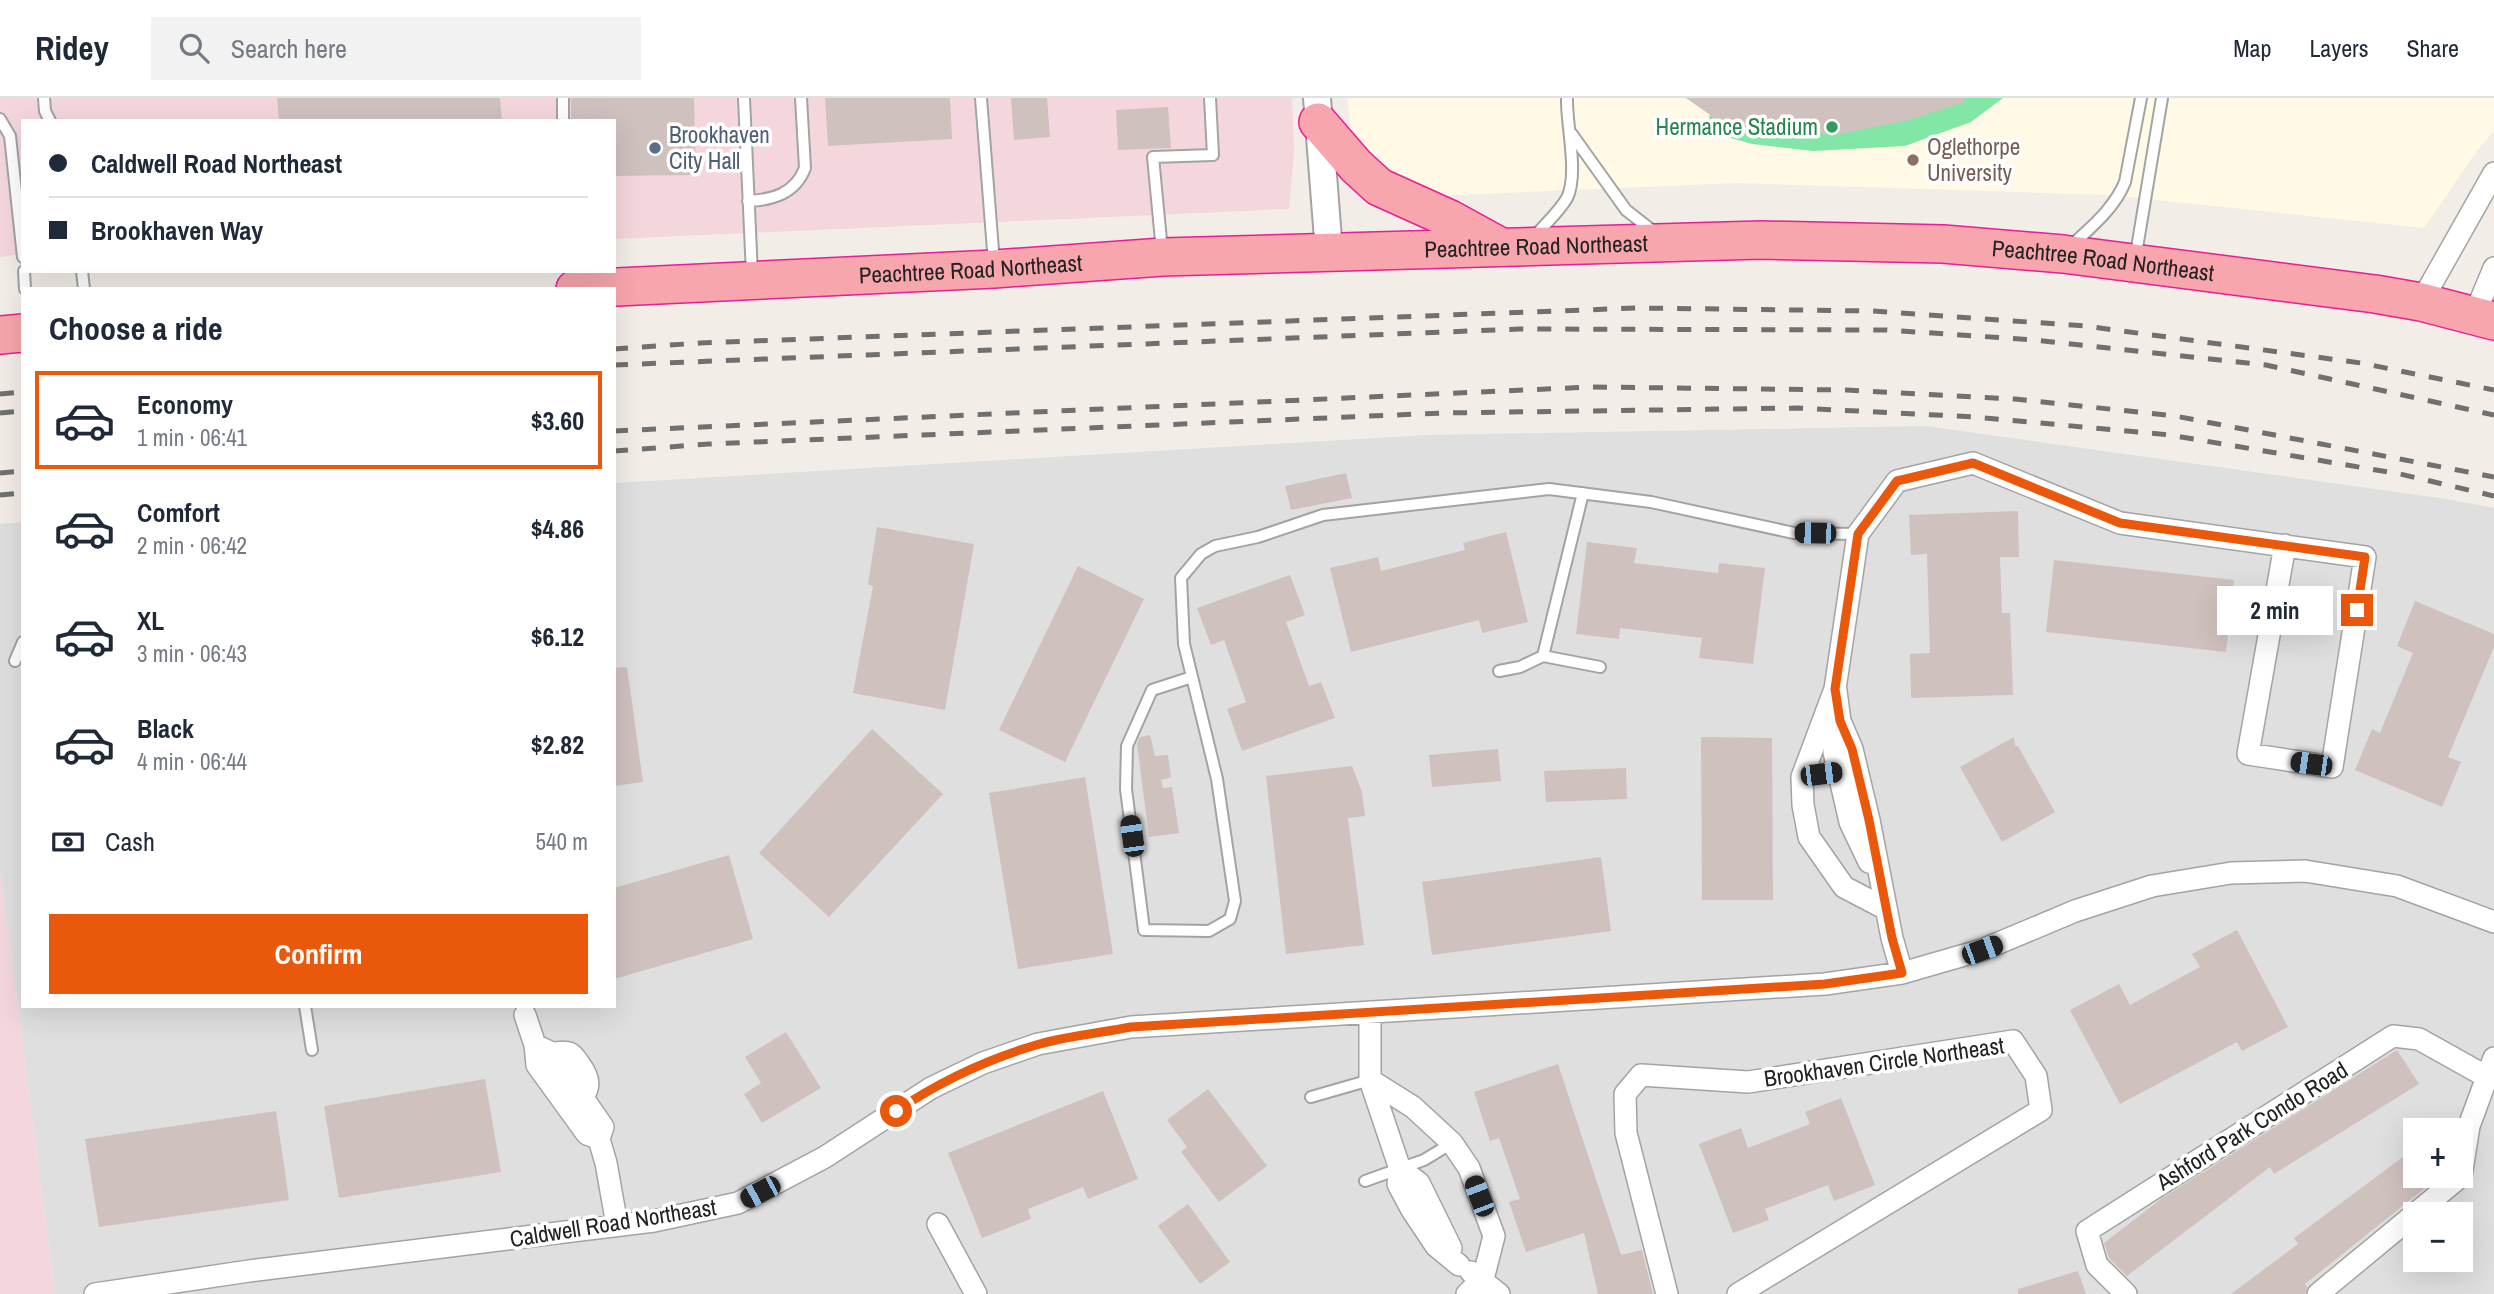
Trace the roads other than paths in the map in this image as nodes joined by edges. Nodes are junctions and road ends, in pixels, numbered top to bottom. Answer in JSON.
{"nodes":[{"id":1,"x":44,"y":98,"type":"edge"},
{"id":2,"x":563,"y":98,"type":"edge"},
{"id":3,"x":744,"y":98,"type":"edge"},
{"id":4,"x":801,"y":98,"type":"edge"},
{"id":5,"x":981,"y":98,"type":"edge"},
{"id":6,"x":1210,"y":98,"type":"edge"},
{"id":7,"x":1567,"y":98,"type":"edge"},
{"id":8,"x":2141,"y":98,"type":"edge"},
{"id":9,"x":2162,"y":98,"type":"edge"},
{"id":10,"x":1317,"y":110,"type":"edge"},
{"id":11,"x":0,"y":119,"type":"edge"},
{"id":12,"x":49,"y":119,"type":"edge"},
{"id":13,"x":564,"y":119,"type":"edge"},
{"id":14,"x":1571,"y":133,"type":"junction"},
{"id":15,"x":2494,"y":173,"type":"edge"},
{"id":16,"x":748,"y":201,"type":"junction"},
{"id":17,"x":21,"y":238,"type":"edge"},
{"id":18,"x":1667,"y":242,"type":"junction"},
{"id":19,"x":1514,"y":246,"type":"junction"},
{"id":20,"x":1329,"y":252,"type":"junction"},
{"id":21,"x":2063,"y":254,"type":"junction"},
{"id":22,"x":1163,"y":257,"type":"junction"},
{"id":23,"x":2135,"y":262,"type":"junction"},
{"id":24,"x":2494,"y":268,"type":"edge"},
{"id":25,"x":994,"y":269,"type":"junction"},
{"id":26,"x":752,"y":281,"type":"junction"},
{"id":27,"x":578,"y":286,"type":"edge"},
{"id":28,"x":2421,"y":302,"type":"junction"},
{"id":29,"x":2484,"y":319,"type":"edge"},
{"id":30,"x":21,"y":333,"type":"edge"},
{"id":31,"x":0,"y":335,"type":"edge"},
{"id":32,"x":1583,"y":493,"type":"junction"},
{"id":33,"x":1858,"y":534,"type":"junction"},
{"id":34,"x":2285,"y":545,"type":"junction"},
{"id":35,"x":21,"y":647,"type":"edge"},
{"id":36,"x":1543,"y":656,"type":"junction"},
{"id":37,"x":15,"y":661,"type":"dead end"},
{"id":38,"x":1600,"y":667,"type":"dead end"},
{"id":39,"x":1499,"y":671,"type":"dead end"},
{"id":40,"x":1192,"y":677,"type":"junction"},
{"id":41,"x":1835,"y":689,"type":"junction"},
{"id":42,"x":1848,"y":771,"type":"junction"},
{"id":43,"x":1802,"y":777,"type":"junction"},
{"id":44,"x":1886,"y":909,"type":"junction"},
{"id":45,"x":2494,"y":922,"type":"edge"},
{"id":46,"x":1902,"y":973,"type":"junction"},
{"id":47,"x":305,"y":1008,"type":"edge"},
{"id":48,"x":1370,"y":1012,"type":"junction"},
{"id":49,"x":525,"y":1015,"type":"dead end"},
{"id":50,"x":312,"y":1050,"type":"dead end"},
{"id":51,"x":2491,"y":1067,"type":"edge"},
{"id":52,"x":1370,"y":1080,"type":"junction"},
{"id":53,"x":1311,"y":1097,"type":"dead end"},
{"id":54,"x":1452,"y":1143,"type":"junction"},
{"id":55,"x":1400,"y":1169,"type":"junction"},
{"id":56,"x":1365,"y":1181,"type":"dead end"},
{"id":57,"x":938,"y":1224,"type":"dead end"},
{"id":58,"x":617,"y":1225,"type":"junction"},
{"id":59,"x":1483,"y":1279,"type":"junction"},
{"id":60,"x":95,"y":1294,"type":"edge"},
{"id":61,"x":976,"y":1294,"type":"edge"},
{"id":62,"x":1467,"y":1294,"type":"edge"},
{"id":63,"x":1499,"y":1294,"type":"edge"},
{"id":64,"x":1667,"y":1294,"type":"edge"},
{"id":65,"x":1738,"y":1294,"type":"edge"},
{"id":66,"x":2126,"y":1294,"type":"edge"},
{"id":67,"x":2318,"y":1294,"type":"edge"}],
"edges":[{"from":1,"to":12,"type":"lane"},
{"from":2,"to":13,"type":"lane"},
{"from":3,"to":16,"type":"lane"},
{"from":4,"to":16,"type":"lane"},
{"from":5,"to":25,"type":"lane"},
{"from":6,"to":22,"type":"lane"},
{"from":7,"to":14,"type":"lane"},
{"from":8,"to":21,"type":"lane"},
{"from":9,"to":23,"type":"lane"},
{"from":10,"to":19,"type":"highway"},
{"from":10,"to":20,"type":"street"},
{"from":11,"to":17,"type":"lane"},
{"from":14,"to":18,"type":"lane"},
{"from":14,"to":19,"type":"lane"},
{"from":15,"to":28,"type":"street"},
{"from":16,"to":26,"type":"lane"},
{"from":18,"to":19,"type":"highway","name":"Peachtree Road Northeast"},
{"from":18,"to":21,"type":"highway","name":"Peachtree Road Northeast"},
{"from":19,"to":20,"type":"highway","name":"Peachtree Road Northeast"},
{"from":20,"to":22,"type":"highway","name":"Peachtree Road Northeast"},
{"from":21,"to":23,"type":"highway","name":"Peachtree Road Northeast"},
{"from":22,"to":25,"type":"highway","name":"Peachtree Road Northeast"},
{"from":23,"to":28,"type":"highway","name":"Peachtree Road Northeast"},
{"from":24,"to":29,"type":"street"},
{"from":25,"to":26,"type":"highway","name":"Peachtree Road Northeast"},
{"from":26,"to":27,"type":"highway","name":"Peachtree Road Northeast"},
{"from":28,"to":29,"type":"highway","name":"Peachtree Road Northeast"},
{"from":30,"to":31,"type":"highway"},
{"from":32,"to":33,"type":"lane"},
{"from":32,"to":36,"type":"lane"},
{"from":32,"to":40,"type":"lane"},
{"from":33,"to":34,"type":"street"},
{"from":33,"to":41,"type":"street"},
{"from":34,"to":34,"type":"street"},
{"from":35,"to":37,"type":"lane"},
{"from":36,"to":38,"type":"lane"},
{"from":36,"to":39,"type":"lane"},
{"from":40,"to":40,"type":"lane"},
{"from":41,"to":42,"type":"street"},
{"from":41,"to":43,"type":"street"},
{"from":42,"to":43,"type":"lane"},
{"from":42,"to":44,"type":"street"},
{"from":43,"to":44,"type":"street"},
{"from":44,"to":46,"type":"street"},
{"from":45,"to":46,"type":"street","name":"Caldwell Road Northeast"},
{"from":46,"to":48,"type":"street","name":"Caldwell Road Northeast"},
{"from":47,"to":50,"type":"lane"},
{"from":48,"to":52,"type":"street"},
{"from":48,"to":58,"type":"street","name":"Caldwell Road Northeast"},
{"from":49,"to":58,"type":"street"},
{"from":51,"to":66,"type":"street","name":"Ashford Park Condo Road"},
{"from":51,"to":67,"type":"street","name":"Ashford Park Condo Road"},
{"from":52,"to":53,"type":"lane"},
{"from":52,"to":54,"type":"street"},
{"from":52,"to":55,"type":"street"},
{"from":54,"to":55,"type":"lane"},
{"from":54,"to":59,"type":"street"},
{"from":55,"to":56,"type":"lane"},
{"from":55,"to":59,"type":"street"},
{"from":57,"to":61,"type":"street"},
{"from":58,"to":60,"type":"street","name":"Caldwell Road Northeast"},
{"from":59,"to":62,"type":"street"},
{"from":59,"to":63,"type":"street"},
{"from":64,"to":65,"type":"street","name":"Brookhaven Circle Northeast"}]}
